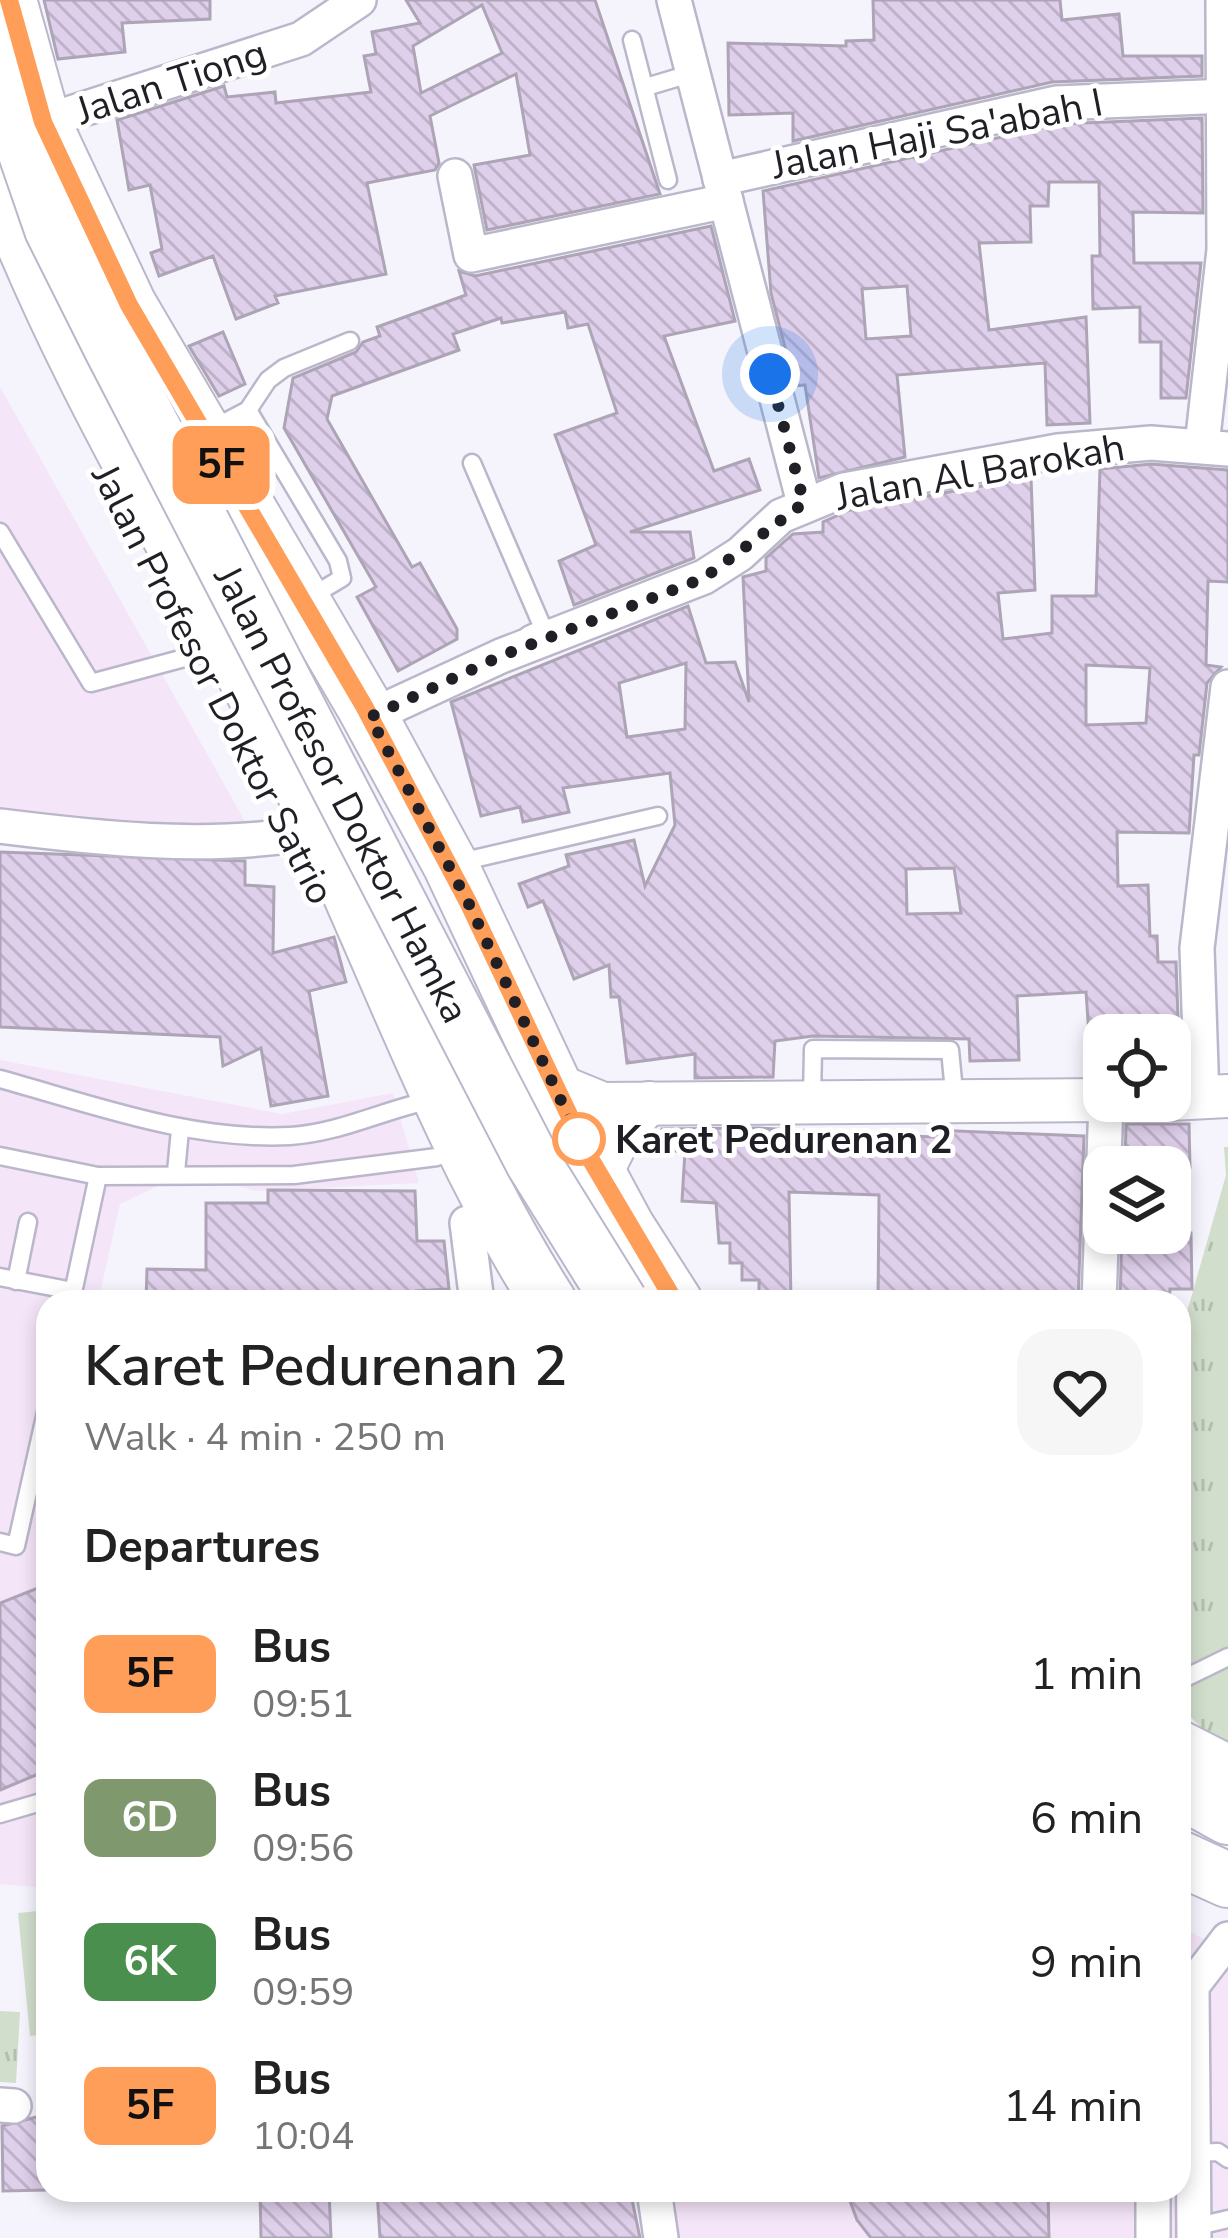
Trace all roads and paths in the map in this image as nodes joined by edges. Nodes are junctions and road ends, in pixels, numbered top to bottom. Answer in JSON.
{"nodes":[{"id":1,"x":359,"y":0,"type":"edge"},
{"id":2,"x":674,"y":0,"type":"edge"},
{"id":3,"x":1223,"y":0,"type":"edge"},
{"id":4,"x":6,"y":7,"type":"edge"},
{"id":5,"x":632,"y":40,"type":"dead end"},
{"id":6,"x":693,"y":73,"type":"junction"},
{"id":7,"x":0,"y":78,"type":"edge"},
{"id":8,"x":646,"y":87,"type":"junction"},
{"id":9,"x":1227,"y":96,"type":"edge"},
{"id":10,"x":21,"y":122,"type":"edge"},
{"id":11,"x":455,"y":176,"type":"dead end"},
{"id":12,"x":668,"y":180,"type":"dead end"},
{"id":13,"x":0,"y":184,"type":"edge"},
{"id":14,"x":723,"y":190,"type":"junction"},
{"id":15,"x":0,"y":266,"type":"edge"},
{"id":16,"x":350,"y":341,"type":"dead end"},
{"id":17,"x":226,"y":422,"type":"junction"},
{"id":18,"x":1215,"y":447,"type":"edge"},
{"id":19,"x":472,"y":463,"type":"dead end"},
{"id":20,"x":804,"y":503,"type":"junction"},
{"id":21,"x":0,"y":532,"type":"edge"},
{"id":22,"x":203,"y":653,"type":"junction"},
{"id":23,"x":1228,"y":687,"type":"edge"},
{"id":24,"x":367,"y":711,"type":"junction"},
{"id":25,"x":658,"y":815,"type":"dead end"},
{"id":26,"x":0,"y":826,"type":"edge"},
{"id":27,"x":300,"y":834,"type":"junction"},
{"id":28,"x":450,"y":865,"type":"junction"},
{"id":29,"x":0,"y":1079,"type":"edge"},
{"id":30,"x":554,"y":1084,"type":"junction"},
{"id":31,"x":1200,"y":1098,"type":"edge"},
{"id":32,"x":1083,"y":1101,"type":"edge"},
{"id":33,"x":649,"y":1103,"type":"junction"},
{"id":34,"x":415,"y":1104,"type":"junction"},
{"id":35,"x":1104,"y":1122,"type":"edge"},
{"id":36,"x":180,"y":1130,"type":"junction"},
{"id":37,"x":0,"y":1156,"type":"edge"},
{"id":38,"x":437,"y":1157,"type":"junction"},
{"id":39,"x":176,"y":1172,"type":"junction"},
{"id":40,"x":98,"y":1176,"type":"junction"},
{"id":41,"x":599,"y":1177,"type":"junction"},
{"id":42,"x":28,"y":1222,"type":"dead end"},
{"id":43,"x":467,"y":1223,"type":"junction"},
{"id":44,"x":8,"y":1279,"type":"edge"},
{"id":45,"x":49,"y":1290,"type":"edge"},
{"id":46,"x":73,"y":1290,"type":"edge"},
{"id":47,"x":475,"y":1290,"type":"edge"},
{"id":48,"x":504,"y":1290,"type":"edge"},
{"id":49,"x":543,"y":1290,"type":"edge"},
{"id":50,"x":613,"y":1290,"type":"edge"},
{"id":51,"x":668,"y":1290,"type":"edge"},
{"id":52,"x":1099,"y":1290,"type":"edge"},
{"id":53,"x":36,"y":1457,"type":"edge"},
{"id":54,"x":0,"y":1542,"type":"edge"},
{"id":55,"x":1228,"y":1657,"type":"edge"},
{"id":56,"x":1191,"y":1675,"type":"edge"},
{"id":57,"x":1191,"y":1754,"type":"edge"},
{"id":58,"x":1228,"y":1773,"type":"edge"},
{"id":59,"x":1191,"y":1797,"type":"edge"},
{"id":60,"x":36,"y":1804,"type":"edge"},
{"id":61,"x":0,"y":1814,"type":"edge"},
{"id":62,"x":1228,"y":1817,"type":"edge"},
{"id":63,"x":1191,"y":1863,"type":"edge"},
{"id":64,"x":1228,"y":1880,"type":"edge"},
{"id":65,"x":1191,"y":1892,"type":"edge"},
{"id":66,"x":1228,"y":1908,"type":"edge"},
{"id":67,"x":1228,"y":1939,"type":"edge"},
{"id":68,"x":1191,"y":1974,"type":"edge"},
{"id":69,"x":1191,"y":2013,"type":"edge"},
{"id":70,"x":1217,"y":2150,"type":"edge"},
{"id":71,"x":656,"y":2202,"type":"edge"},
{"id":72,"x":1153,"y":2202,"type":"edge"},
{"id":73,"x":1209,"y":2225,"type":"edge"},
{"id":74,"x":662,"y":2238,"type":"edge"},
{"id":75,"x":1153,"y":2238,"type":"edge"}],
"edges":[{"from":1,"to":10,"type":"street","name":"Jalan Tiong"},
{"from":2,"to":6,"type":"street"},
{"from":3,"to":9,"type":"street"},
{"from":4,"to":10,"type":"main road"},
{"from":5,"to":8,"type":"lane"},
{"from":6,"to":8,"type":"lane"},
{"from":6,"to":14,"type":"street"},
{"from":7,"to":50,"type":"main road","name":"Jalan Profesor Doktor Hamka","bridge":true},
{"from":8,"to":12,"type":"lane"},
{"from":9,"to":14,"type":"street","name":"Jalan Haji Sa'abah I"},
{"from":9,"to":18,"type":"street"},
{"from":10,"to":17,"type":"main road"},
{"from":11,"to":14,"type":"street","name":"Jalan Haji Sa'abah I"},
{"from":13,"to":49,"type":"main road","name":"Jalan Profesor Doktor Hamka"},
{"from":14,"to":20,"type":"street"},
{"from":15,"to":22,"type":"main road","name":"Jalan Profesor Doktor Satrio"},
{"from":16,"to":17,"type":"lane"},
{"from":17,"to":24,"type":"main road"},
{"from":18,"to":20,"type":"street","name":"Jalan Al Barokah"},
{"from":19,"to":24,"type":"lane"},
{"from":20,"to":24,"type":"street"},
{"from":21,"to":22,"type":"lane"},
{"from":22,"to":27,"type":"main road","name":"Jalan Profesor Doktor Satrio"},
{"from":23,"to":31,"type":"street"},
{"from":24,"to":28,"type":"main road"},
{"from":25,"to":28,"type":"lane"},
{"from":26,"to":27,"type":"street"},
{"from":27,"to":34,"type":"main road","name":"Jalan Profesor Doktor Satrio"},
{"from":28,"to":30,"type":"main road"},
{"from":29,"to":36,"type":"lane"},
{"from":30,"to":33,"type":"street"},
{"from":30,"to":41,"type":"main road"},
{"from":32,"to":33,"type":"street"},
{"from":33,"to":41,"type":"street"},
{"from":34,"to":36,"type":"lane"},
{"from":34,"to":38,"type":"main road","name":"Jalan Profesor Doktor Satrio"},
{"from":35,"to":52,"type":"street"},
{"from":36,"to":39,"type":"lane"},
{"from":37,"to":40,"type":"lane"},
{"from":38,"to":39,"type":"lane"},
{"from":38,"to":43,"type":"main road","name":"Jalan Profesor Doktor Satrio"},
{"from":39,"to":40,"type":"lane"},
{"from":40,"to":46,"type":"lane"},
{"from":41,"to":51,"type":"main road"},
{"from":42,"to":44,"type":"lane"},
{"from":43,"to":47,"type":"street"},
{"from":43,"to":48,"type":"main road","name":"Jalan Profesor Doktor Satrio"},
{"from":44,"to":45,"type":"lane"},
{"from":53,"to":54,"type":"lane"},
{"from":55,"to":56,"type":"lane"},
{"from":57,"to":58,"type":"main road"},
{"from":59,"to":62,"type":"main road"},
{"from":60,"to":61,"type":"lane"},
{"from":63,"to":64,"type":"main road"},
{"from":65,"to":66,"type":"main road"},
{"from":67,"to":68,"type":"street"},
{"from":69,"to":70,"type":"street"},
{"from":70,"to":73,"type":"street"},
{"from":71,"to":74,"type":"street"},
{"from":72,"to":75,"type":"street"}]}
